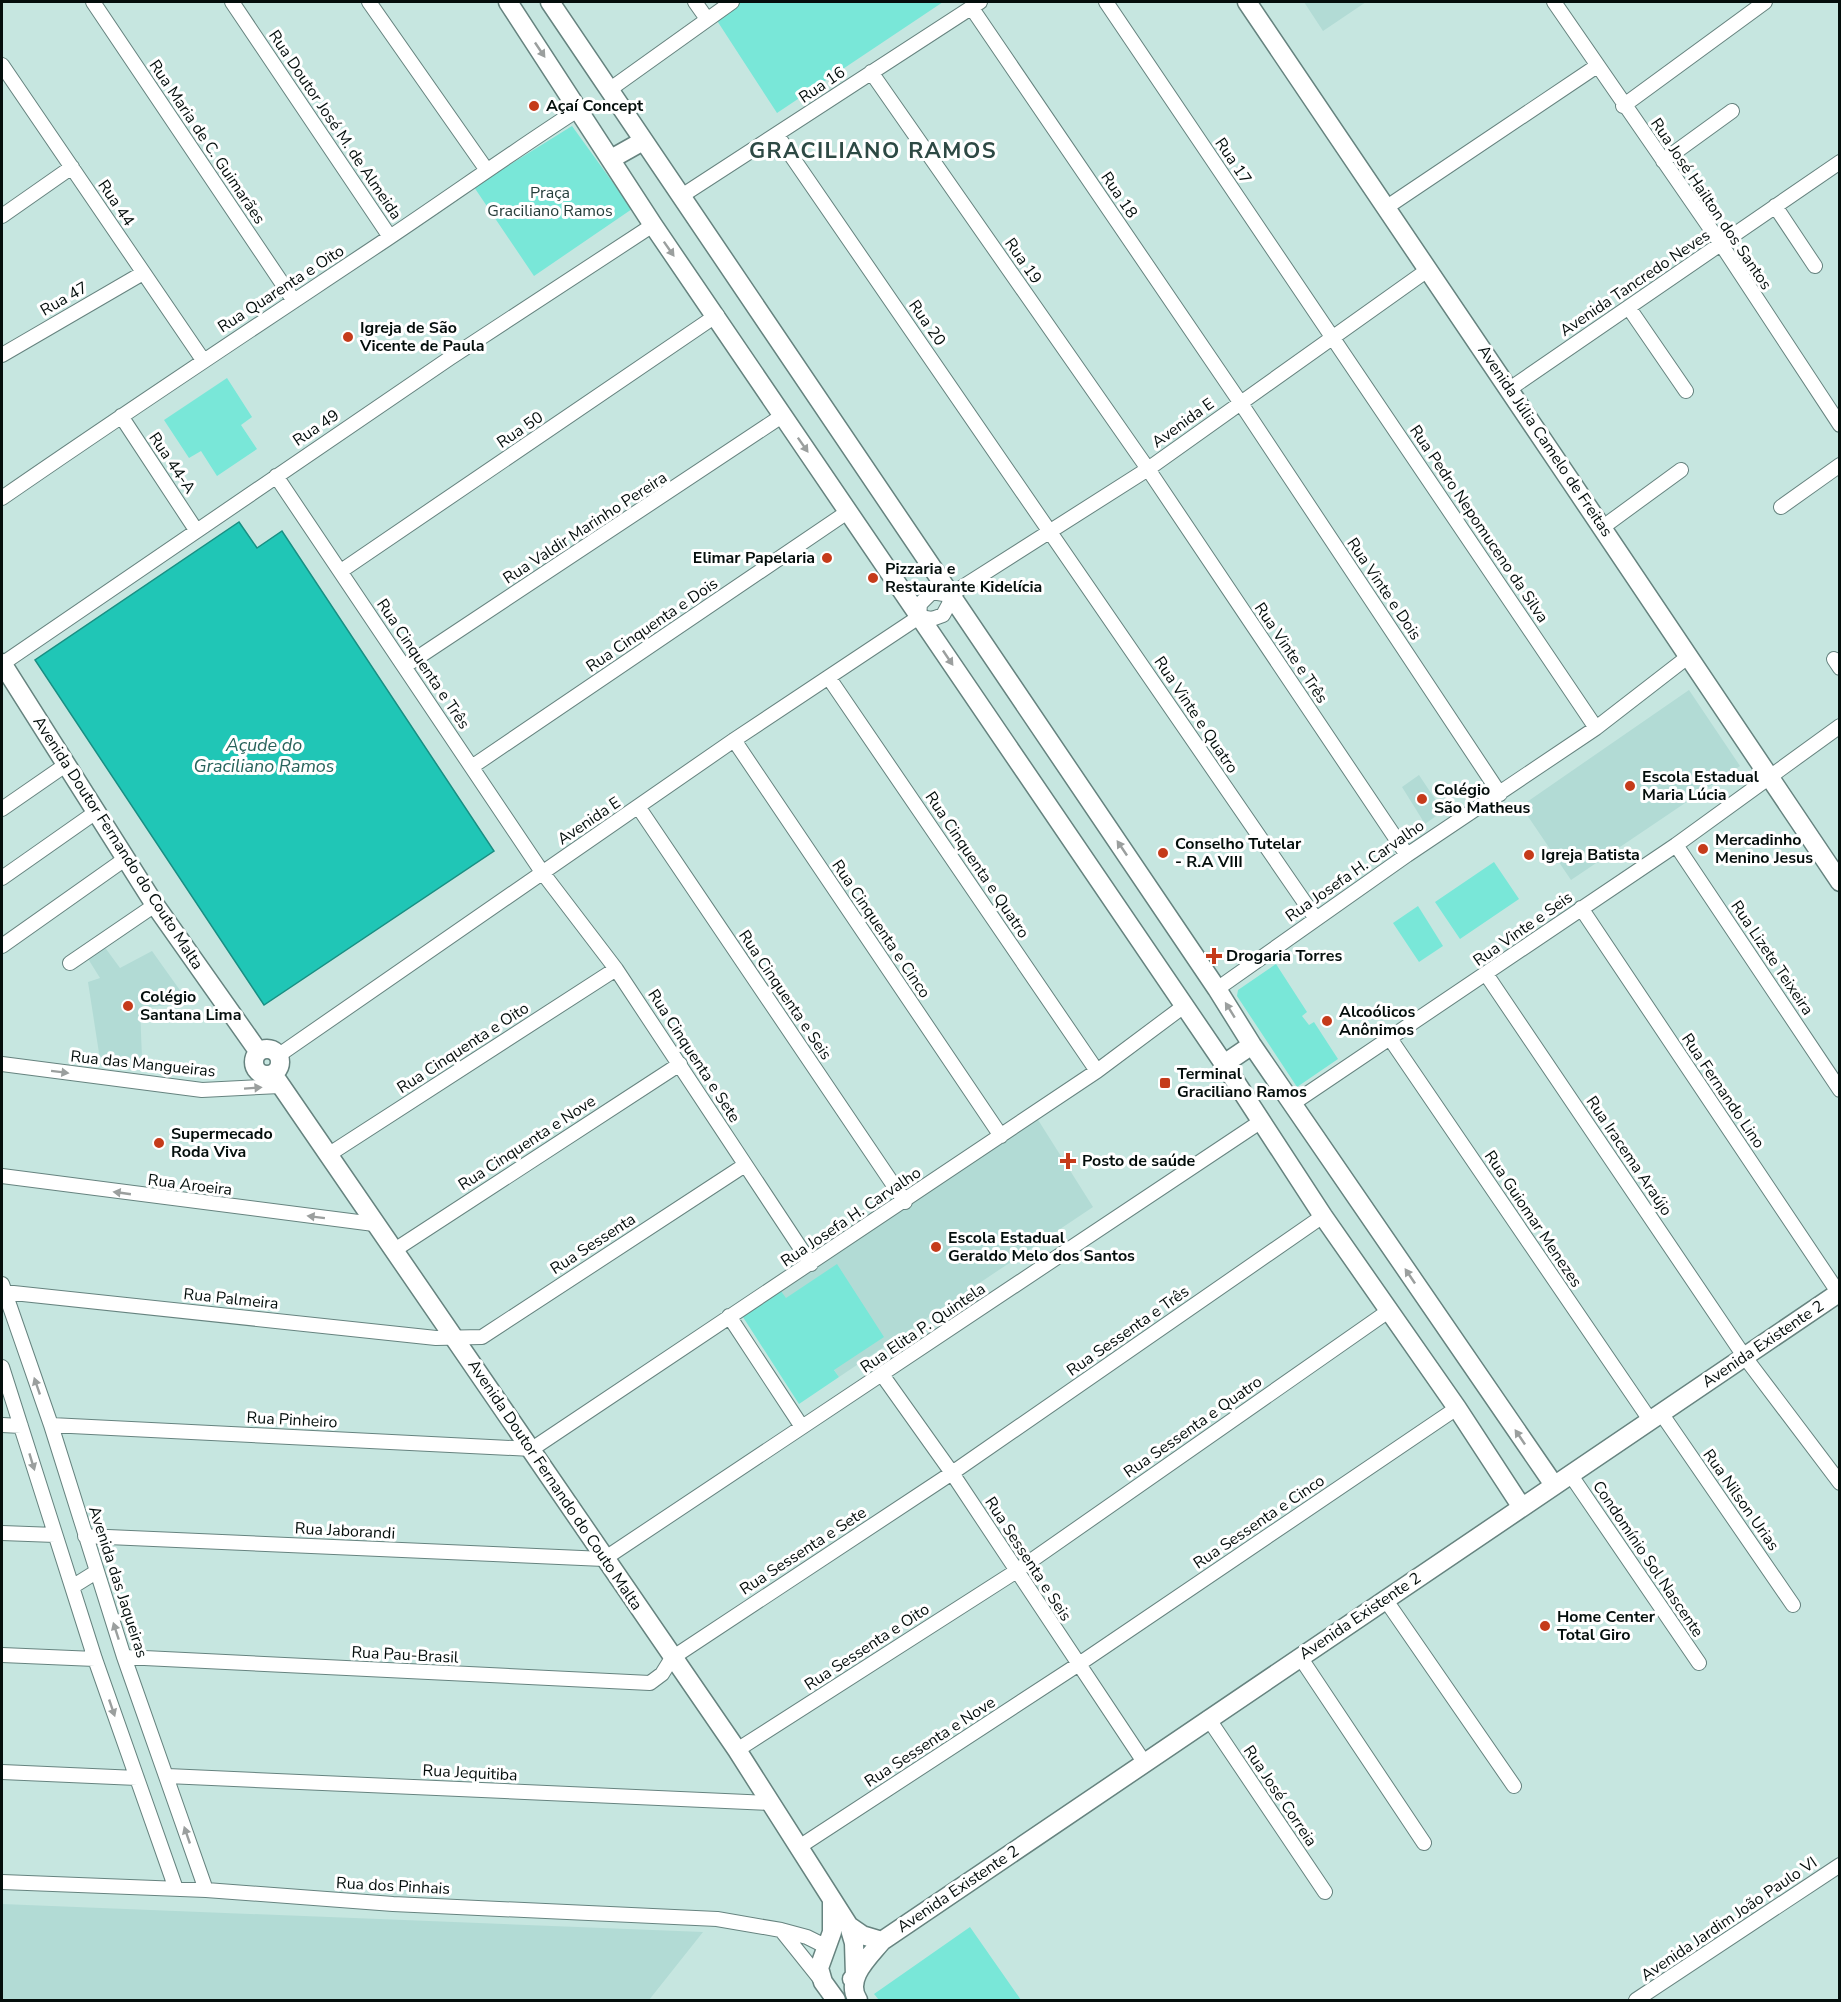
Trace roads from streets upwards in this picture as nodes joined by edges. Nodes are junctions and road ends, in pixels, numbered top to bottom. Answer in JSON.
{"nodes":[{"id":1,"x":93,"y":2,"type":"edge"},
{"id":2,"x":232,"y":2,"type":"edge"},
{"id":3,"x":369,"y":2,"type":"edge"},
{"id":4,"x":507,"y":2,"type":"edge"},
{"id":5,"x":550,"y":2,"type":"edge"},
{"id":6,"x":695,"y":2,"type":"edge"},
{"id":7,"x":732,"y":2,"type":"edge"},
{"id":8,"x":1106,"y":2,"type":"edge"},
{"id":9,"x":1247,"y":2,"type":"edge"},
{"id":10,"x":1554,"y":2,"type":"edge"},
{"id":11,"x":1765,"y":2,"type":"edge"},
{"id":12,"x":976,"y":4,"type":"edge"},
{"id":13,"x":707,"y":19,"type":"junction"},
{"id":14,"x":1597,"y":66,"type":"junction"},
{"id":15,"x":871,"y":72,"type":"junction"},
{"id":16,"x":4,"y":73,"type":"edge"},
{"id":17,"x":609,"y":90,"type":"junction"},
{"id":18,"x":1623,"y":106,"type":"junction"},
{"id":19,"x":579,"y":109,"type":"junction"},
{"id":20,"x":1732,"y":111,"type":"dead end"},
{"id":21,"x":777,"y":135,"type":"junction"},
{"id":22,"x":643,"y":141,"type":"junction"},
{"id":23,"x":611,"y":159,"type":"junction"},
{"id":24,"x":1663,"y":161,"type":"junction"},
{"id":25,"x":1839,"y":162,"type":"edge"},
{"id":26,"x":72,"y":167,"type":"junction"},
{"id":27,"x":486,"y":170,"type":"junction"},
{"id":28,"x":683,"y":195,"type":"junction"},
{"id":29,"x":1775,"y":206,"type":"junction"},
{"id":30,"x":1387,"y":207,"type":"junction"},
{"id":31,"x":2,"y":216,"type":"edge"},
{"id":32,"x":653,"y":225,"type":"junction"},
{"id":33,"x":390,"y":237,"type":"junction"},
{"id":34,"x":1720,"y":244,"type":"junction"},
{"id":35,"x":1815,"y":266,"type":"dead end"},
{"id":36,"x":1429,"y":269,"type":"junction"},
{"id":37,"x":143,"y":273,"type":"junction"},
{"id":38,"x":294,"y":301,"type":"junction"},
{"id":39,"x":1629,"y":308,"type":"junction"},
{"id":40,"x":717,"y":315,"type":"junction"},
{"id":41,"x":1334,"y":339,"type":"junction"},
{"id":42,"x":2,"y":355,"type":"edge"},
{"id":43,"x":203,"y":360,"type":"junction"},
{"id":44,"x":1508,"y":390,"type":"junction"},
{"id":45,"x":1686,"y":391,"type":"dead end"},
{"id":46,"x":1240,"y":402,"type":"junction"},
{"id":47,"x":121,"y":416,"type":"junction"},
{"id":48,"x":782,"y":416,"type":"junction"},
{"id":49,"x":1839,"y":425,"type":"edge"},
{"id":50,"x":1839,"y":465,"type":"edge"},
{"id":51,"x":1148,"y":469,"type":"junction"},
{"id":52,"x":1682,"y":470,"type":"dead end"},
{"id":53,"x":276,"y":476,"type":"junction"},
{"id":54,"x":2,"y":498,"type":"edge"},
{"id":55,"x":1781,"y":507,"type":"dead end"},
{"id":56,"x":849,"y":511,"type":"junction"},
{"id":57,"x":1603,"y":526,"type":"junction"},
{"id":58,"x":196,"y":530,"type":"junction"},
{"id":59,"x":1049,"y":530,"type":"junction"},
{"id":60,"x":341,"y":571,"type":"junction"},
{"id":61,"x":950,"y":595,"type":"junction"},
{"id":62,"x":919,"y":616,"type":"junction"},
{"id":63,"x":1689,"y":656,"type":"junction"},
{"id":64,"x":2,"y":664,"type":"edge"},
{"id":65,"x":405,"y":666,"type":"junction"},
{"id":66,"x":829,"y":678,"type":"junction"},
{"id":67,"x":1839,"y":726,"type":"edge"},
{"id":68,"x":1596,"y":728,"type":"junction"},
{"id":69,"x":734,"y":740,"type":"junction"},
{"id":70,"x":67,"y":764,"type":"junction"},
{"id":71,"x":473,"y":766,"type":"junction"},
{"id":72,"x":1769,"y":777,"type":"junction"},
{"id":73,"x":1500,"y":794,"type":"junction"},
{"id":74,"x":639,"y":808,"type":"junction"},
{"id":75,"x":2,"y":809,"type":"edge"},
{"id":76,"x":96,"y":812,"type":"junction"},
{"id":77,"x":1676,"y":845,"type":"junction"},
{"id":78,"x":1407,"y":855,"type":"junction"},
{"id":79,"x":125,"y":859,"type":"junction"},
{"id":80,"x":542,"y":872,"type":"junction"},
{"id":81,"x":2,"y":878,"type":"edge"},
{"id":82,"x":1839,"y":882,"type":"edge"},
{"id":83,"x":155,"y":905,"type":"junction"},
{"id":84,"x":1581,"y":908,"type":"junction"},
{"id":85,"x":1316,"y":919,"type":"junction"},
{"id":86,"x":2,"y":946,"type":"edge"},
{"id":87,"x":70,"y":963,"type":"dead end"},
{"id":88,"x":616,"y":969,"type":"junction"},
{"id":89,"x":1486,"y":974,"type":"junction"},
{"id":90,"x":1217,"y":989,"type":"junction"},
{"id":91,"x":1184,"y":1006,"type":"junction"},
{"id":92,"x":1389,"y":1037,"type":"junction"},
{"id":93,"x":1252,"y":1045,"type":"junction"},
{"id":94,"x":258,"y":1051,"type":"junction"},
{"id":95,"x":279,"y":1055,"type":"junction"},
{"id":96,"x":2,"y":1064,"type":"edge"},
{"id":97,"x":680,"y":1064,"type":"junction"},
{"id":98,"x":1224,"y":1064,"type":"junction"},
{"id":99,"x":1097,"y":1071,"type":"junction"},
{"id":100,"x":277,"y":1080,"type":"junction"},
{"id":101,"x":1839,"y":1090,"type":"edge"},
{"id":102,"x":1292,"y":1104,"type":"junction"},
{"id":103,"x":1260,"y":1122,"type":"junction"},
{"id":104,"x":1001,"y":1136,"type":"junction"},
{"id":105,"x":328,"y":1155,"type":"junction"},
{"id":106,"x":745,"y":1165,"type":"junction"},
{"id":107,"x":2,"y":1176,"type":"edge"},
{"id":108,"x":905,"y":1202,"type":"junction"},
{"id":109,"x":1323,"y":1216,"type":"junction"},
{"id":110,"x":374,"y":1224,"type":"junction"},
{"id":111,"x":393,"y":1251,"type":"junction"},
{"id":112,"x":811,"y":1264,"type":"junction"},
{"id":113,"x":3,"y":1288,"type":"edge"},
{"id":114,"x":1839,"y":1293,"type":"edge"},
{"id":115,"x":1390,"y":1310,"type":"junction"},
{"id":116,"x":729,"y":1316,"type":"junction"},
{"id":117,"x":455,"y":1338,"type":"junction"},
{"id":118,"x":1744,"y":1356,"type":"junction"},
{"id":119,"x":2,"y":1367,"type":"edge"},
{"id":120,"x":883,"y":1376,"type":"junction"},
{"id":121,"x":1457,"y":1408,"type":"junction"},
{"id":122,"x":1655,"y":1416,"type":"junction"},
{"id":123,"x":2,"y":1425,"type":"edge"},
{"id":124,"x":51,"y":1425,"type":"junction"},
{"id":125,"x":21,"y":1426,"type":"junction"},
{"id":126,"x":802,"y":1427,"type":"junction"},
{"id":127,"x":532,"y":1449,"type":"junction"},
{"id":128,"x":952,"y":1473,"type":"junction"},
{"id":129,"x":1569,"y":1474,"type":"junction"},
{"id":130,"x":1839,"y":1483,"type":"edge"},
{"id":131,"x":1554,"y":1485,"type":"junction"},
{"id":132,"x":1521,"y":1506,"type":"junction"},
{"id":133,"x":2,"y":1533,"type":"edge"},
{"id":134,"x":55,"y":1535,"type":"junction"},
{"id":135,"x":85,"y":1536,"type":"junction"},
{"id":136,"x":604,"y":1559,"type":"junction"},
{"id":137,"x":96,"y":1572,"type":"junction"},
{"id":138,"x":1015,"y":1572,"type":"junction"},
{"id":139,"x":72,"y":1587,"type":"junction"},
{"id":140,"x":1385,"y":1599,"type":"junction"},
{"id":141,"x":1794,"y":1605,"type":"dead end"},
{"id":142,"x":2,"y":1655,"type":"edge"},
{"id":143,"x":124,"y":1657,"type":"junction"},
{"id":144,"x":1300,"y":1657,"type":"junction"},
{"id":145,"x":672,"y":1658,"type":"junction"},
{"id":146,"x":95,"y":1659,"type":"junction"},
{"id":147,"x":1699,"y":1663,"type":"dead end"},
{"id":148,"x":1079,"y":1664,"type":"junction"},
{"id":149,"x":1208,"y":1718,"type":"junction"},
{"id":150,"x":737,"y":1750,"type":"junction"},
{"id":151,"x":1144,"y":1762,"type":"junction"},
{"id":152,"x":2,"y":1772,"type":"edge"},
{"id":153,"x":167,"y":1776,"type":"junction"},
{"id":154,"x":137,"y":1778,"type":"junction"},
{"id":155,"x":1514,"y":1786,"type":"dead end"},
{"id":156,"x":771,"y":1803,"type":"junction"},
{"id":157,"x":1424,"y":1843,"type":"dead end"},
{"id":158,"x":799,"y":1847,"type":"junction"},
{"id":159,"x":1839,"y":1865,"type":"edge"},
{"id":160,"x":2,"y":1882,"type":"edge"},
{"id":161,"x":176,"y":1889,"type":"junction"},
{"id":162,"x":206,"y":1890,"type":"junction"},
{"id":163,"x":1325,"y":1892,"type":"dead end"},
{"id":164,"x":832,"y":1899,"type":"junction"},
{"id":165,"x":781,"y":1930,"type":"junction"},
{"id":166,"x":882,"y":1941,"type":"junction"},
{"id":167,"x":845,"y":1943,"type":"junction"},
{"id":168,"x":855,"y":1976,"type":"junction"},
{"id":169,"x":828,"y":1990,"type":"edge"},
{"id":170,"x":858,"y":2001,"type":"edge"},
{"id":171,"x":1636,"y":2001,"type":"edge"}],
"edges":[{"from":1,"to":38,"type":"street","name":"Rua Maria de C. Guimarães"},
{"from":2,"to":33,"type":"street","name":"Rua Doutor José M. de Almeida"},
{"from":3,"to":27,"type":"street"},
{"from":4,"to":19,"type":"street","one_way":true},
{"from":5,"to":17,"type":"street"},
{"from":6,"to":13,"type":"street"},
{"from":7,"to":13,"type":"street"},
{"from":8,"to":41,"type":"street","name":"Rua 17"},
{"from":9,"to":30,"type":"street","name":"Avenida Júlia Camelo de Freitas"},
{"from":10,"to":14,"type":"street","name":"Rua José Hailton dos Santos"},
{"from":11,"to":18,"type":"street"},
{"from":12,"to":15,"type":"street","name":"Rua 16"},
{"from":12,"to":46,"type":"street","name":"Rua 18"},
{"from":13,"to":17,"type":"street"},
{"from":14,"to":18,"type":"street","name":"Rua José Hailton dos Santos"},
{"from":14,"to":30,"type":"street"},
{"from":15,"to":21,"type":"street","name":"Rua 16"},
{"from":15,"to":51,"type":"street","name":"Rua 19"},
{"from":16,"to":26,"type":"street","name":"Rua 44"},
{"from":17,"to":22,"type":"street"},
{"from":18,"to":24,"type":"street","name":"Rua José Hailton dos Santos"},
{"from":19,"to":23,"type":"street"},
{"from":19,"to":27,"type":"street","name":"Rua Quarenta e Oito"},
{"from":20,"to":24,"type":"street"},
{"from":21,"to":28,"type":"street","name":"Rua 16"},
{"from":21,"to":59,"type":"street","name":"Rua 20"},
{"from":22,"to":23,"type":"street"},
{"from":22,"to":28,"type":"street"},
{"from":23,"to":32,"type":"street"},
{"from":24,"to":34,"type":"street","name":"Rua José Hailton dos Santos"},
{"from":25,"to":29,"type":"street","name":"Avenida Tancredo Neves"},
{"from":26,"to":31,"type":"street"},
{"from":26,"to":37,"type":"street","name":"Rua 44"},
{"from":27,"to":33,"type":"street","name":"Rua Quarenta e Oito"},
{"from":28,"to":61,"type":"street"},
{"from":29,"to":34,"type":"street","name":"Avenida Tancredo Neves"},
{"from":29,"to":35,"type":"street"},
{"from":30,"to":36,"type":"street","name":"Avenida Júlia Camelo de Freitas"},
{"from":32,"to":40,"type":"street","one_way":true},
{"from":32,"to":53,"type":"street","name":"Rua 49"},
{"from":33,"to":38,"type":"street","name":"Rua Quarenta e Oito"},
{"from":34,"to":39,"type":"street","name":"Avenida Tancredo Neves"},
{"from":34,"to":49,"type":"street","name":"Rua José Hailton dos Santos"},
{"from":36,"to":41,"type":"street","name":"Avenida E"},
{"from":36,"to":44,"type":"street","name":"Avenida Júlia Camelo de Freitas"},
{"from":37,"to":42,"type":"street","name":"Rua 47"},
{"from":37,"to":43,"type":"street","name":"Rua 44"},
{"from":38,"to":43,"type":"street","name":"Rua Quarenta e Oito"},
{"from":39,"to":44,"type":"street","name":"Avenida Tancredo Neves"},
{"from":39,"to":45,"type":"street"},
{"from":40,"to":48,"type":"street"},
{"from":40,"to":60,"type":"street","name":"Rua 50"},
{"from":41,"to":46,"type":"street","name":"Avenida E"},
{"from":41,"to":68,"type":"street","name":"Rua Pedro Nepomuceno da Silva"},
{"from":43,"to":47,"type":"street","name":"Rua Quarenta e Oito"},
{"from":44,"to":57,"type":"street","name":"Avenida Júlia Camelo de Freitas"},
{"from":46,"to":51,"type":"street","name":"Avenida E"},
{"from":46,"to":73,"type":"street","name":"Rua Vinte e Dois"},
{"from":47,"to":54,"type":"street","name":"Rua Quarenta e Oito"},
{"from":47,"to":58,"type":"street","name":"Rua 44-A"},
{"from":48,"to":56,"type":"street","one_way":true},
{"from":48,"to":65,"type":"street","name":"Rua Valdir Marinho Pereira"},
{"from":50,"to":55,"type":"street"},
{"from":51,"to":59,"type":"street","name":"Avenida E"},
{"from":51,"to":78,"type":"street","name":"Rua Vinte e Três"},
{"from":52,"to":57,"type":"street"},
{"from":53,"to":58,"type":"street","name":"Rua 49"},
{"from":53,"to":60,"type":"street","name":"Rua Cinquenta e Três"},
{"from":56,"to":62,"type":"street"},
{"from":56,"to":71,"type":"street","name":"Rua Cinquenta e Dois"},
{"from":57,"to":63,"type":"street","name":"Avenida Júlia Camelo de Freitas"},
{"from":58,"to":64,"type":"street","name":"Rua 49"},
{"from":59,"to":61,"type":"street","name":"Avenida E"},
{"from":59,"to":85,"type":"street","name":"Rua Vinte e Quatro"},
{"from":60,"to":65,"type":"street","name":"Rua Cinquenta e Três"},
{"from":61,"to":62,"type":"street","name":"Avenida E"},
{"from":61,"to":62,"type":"street","name":"Avenida E"},
{"from":90,"to":61,"type":"street","one_way":true},
{"from":62,"to":66,"type":"street","name":"Avenida E"},
{"from":62,"to":91,"type":"street","one_way":true},
{"from":63,"to":68,"type":"street","name":"Rua Josefa H. Carvalho"},
{"from":63,"to":72,"type":"street","name":"Avenida Júlia Camelo de Freitas"},
{"from":64,"to":70,"type":"street","name":"Avenida Doutor Fernando do Couto Malta"},
{"from":65,"to":71,"type":"street","name":"Rua Cinquenta e Três"},
{"from":66,"to":69,"type":"street","name":"Avenida E"},
{"from":66,"to":99,"type":"street","name":"Rua Cinquenta e Quatro"},
{"from":67,"to":72,"type":"street","name":"Rua Vinte e Seis"},
{"from":68,"to":73,"type":"street","name":"Rua Josefa H. Carvalho"},
{"from":69,"to":74,"type":"street","name":"Avenida E"},
{"from":69,"to":104,"type":"street","name":"Rua Cinquenta e Cinco"},
{"from":70,"to":75,"type":"street"},
{"from":70,"to":76,"type":"street","name":"Avenida Doutor Fernando do Couto Malta"},
{"from":71,"to":80,"type":"street","name":"Rua Cinquenta e Três"},
{"from":72,"to":77,"type":"street","name":"Rua Vinte e Seis"},
{"from":72,"to":82,"type":"street","name":"Avenida Júlia Camelo de Freitas"},
{"from":73,"to":78,"type":"street","name":"Rua Josefa H. Carvalho"},
{"from":74,"to":80,"type":"street","name":"Avenida E"},
{"from":74,"to":108,"type":"street","name":"Rua Cinquenta e Seis"},
{"from":76,"to":79,"type":"street","name":"Avenida Doutor Fernando do Couto Malta"},
{"from":76,"to":81,"type":"street"},
{"from":77,"to":84,"type":"street","name":"Rua Vinte e Seis"},
{"from":77,"to":101,"type":"street","name":"Rua Lizete Teixeira"},
{"from":78,"to":85,"type":"street","name":"Rua Josefa H. Carvalho"},
{"from":79,"to":83,"type":"street","name":"Avenida Doutor Fernando do Couto Malta"},
{"from":79,"to":86,"type":"street"},
{"from":80,"to":88,"type":"street","name":"Rua Cinquenta e Sete"},
{"from":80,"to":95,"type":"street","name":"Avenida E"},
{"from":83,"to":87,"type":"street"},
{"from":83,"to":94,"type":"street","name":"Avenida Doutor Fernando do Couto Malta"},
{"from":84,"to":89,"type":"street","name":"Rua Vinte e Seis"},
{"from":84,"to":114,"type":"street","name":"Rua Fernando Lino"},
{"from":85,"to":90,"type":"street","name":"Rua Josefa H. Carvalho"},
{"from":88,"to":97,"type":"street","name":"Rua Cinquenta e Sete"},
{"from":88,"to":105,"type":"street","name":"Rua Cinquenta e Oito"},
{"from":89,"to":92,"type":"street","name":"Rua Vinte e Seis"},
{"from":89,"to":118,"type":"street","name":"Rua Iracema Araújo"},
{"from":93,"to":90,"type":"street","one_way":true},
{"from":91,"to":98,"type":"street"},
{"from":91,"to":99,"type":"street","name":"Rua Josefa H. Carvalho"},
{"from":92,"to":102,"type":"street","name":"Rua Vinte e Seis"},
{"from":92,"to":122,"type":"street","name":"Rua Guiomar Menezes"},
{"from":93,"to":98,"type":"street"},
{"from":93,"to":102,"type":"street"},
{"from":94,"to":95,"type":"street"},
{"from":94,"to":100,"type":"street","name":"Avenida Doutor Fernando do Couto Malta"},
{"from":95,"to":100,"type":"street"},
{"from":96,"to":100,"type":"street","name":"Rua das Mangueiras","one_way":true},
{"from":97,"to":106,"type":"street","name":"Rua Cinquenta e Sete"},
{"from":97,"to":111,"type":"street","name":"Rua Cinquenta e Nove"},
{"from":98,"to":103,"type":"street"},
{"from":99,"to":104,"type":"street","name":"Rua Josefa H. Carvalho"},
{"from":100,"to":105,"type":"street","name":"Avenida Doutor Fernando do Couto Malta"},
{"from":131,"to":102,"type":"street","one_way":true},
{"from":103,"to":109,"type":"street"},
{"from":103,"to":120,"type":"street","name":"Rua Elita P. Quintela"},
{"from":104,"to":108,"type":"street","name":"Rua Josefa H. Carvalho"},
{"from":105,"to":110,"type":"street","name":"Avenida Doutor Fernando do Couto Malta"},
{"from":106,"to":112,"type":"street","name":"Rua Cinquenta e Sete"},
{"from":106,"to":117,"type":"street","name":"Rua Sessenta"},
{"from":110,"to":107,"type":"street","name":"Rua Aroeira","one_way":true},
{"from":108,"to":112,"type":"street","name":"Rua Josefa H. Carvalho"},
{"from":109,"to":115,"type":"street"},
{"from":109,"to":128,"type":"street","name":"Rua Sessenta e Três"},
{"from":110,"to":111,"type":"street","name":"Avenida Doutor Fernando do Couto Malta"},
{"from":111,"to":117,"type":"street","name":"Avenida Doutor Fernando do Couto Malta"},
{"from":112,"to":116,"type":"street","name":"Rua Josefa H. Carvalho"},
{"from":113,"to":117,"type":"street","name":"Rua Palmeira"},
{"from":124,"to":113,"type":"street","name":"Avenida das Jaqueiras","one_way":true},
{"from":114,"to":118,"type":"street","name":"Avenida Existente 2"},
{"from":115,"to":121,"type":"street"},
{"from":115,"to":138,"type":"street","name":"Rua Sessenta e Quatro"},
{"from":116,"to":126,"type":"street"},
{"from":116,"to":127,"type":"street","name":"Rua Josefa H. Carvalho"},
{"from":117,"to":127,"type":"street","name":"Avenida Doutor Fernando do Couto Malta"},
{"from":118,"to":122,"type":"street","name":"Avenida Existente 2"},
{"from":118,"to":130,"type":"street","name":"Rua Iracema Araújo"},
{"from":119,"to":125,"type":"street"},
{"from":120,"to":126,"type":"street","name":"Rua Elita P. Quintela"},
{"from":120,"to":128,"type":"street","name":"Rua Sessenta e Seis"},
{"from":121,"to":132,"type":"street"},
{"from":121,"to":148,"type":"street","name":"Rua Sessenta e Cinco"},
{"from":122,"to":129,"type":"street","name":"Avenida Existente 2"},
{"from":122,"to":141,"type":"street","name":"Rua Nilson Urias"},
{"from":123,"to":125,"type":"street"},
{"from":124,"to":127,"type":"street","name":"Rua Pinheiro"},
{"from":124,"to":135,"type":"street","name":"Avenida das Jaqueiras"},
{"from":125,"to":134,"type":"street","one_way":true},
{"from":126,"to":136,"type":"street","name":"Rua Elita P. Quintela"},
{"from":127,"to":136,"type":"street","name":"Avenida Doutor Fernando do Couto Malta"},
{"from":128,"to":138,"type":"street","name":"Rua Sessenta e Seis"},
{"from":128,"to":145,"type":"street","name":"Rua Sessenta e Sete"},
{"from":129,"to":131,"type":"street","name":"Avenida Existente 2"},
{"from":129,"to":147,"type":"street","name":"Condomínio Sol Nascente"},
{"from":131,"to":132,"type":"street","name":"Avenida Existente 2"},
{"from":132,"to":140,"type":"street","name":"Avenida Existente 2"},
{"from":133,"to":134,"type":"street"},
{"from":134,"to":139,"type":"street"},
{"from":135,"to":136,"type":"street","name":"Rua Jaborandi"},
{"from":135,"to":137,"type":"street","name":"Avenida das Jaqueiras"},
{"from":136,"to":145,"type":"street","name":"Avenida Doutor Fernando do Couto Malta"},
{"from":137,"to":139,"type":"street"},
{"from":143,"to":137,"type":"street","name":"Avenida das Jaqueiras","one_way":true},
{"from":138,"to":148,"type":"street","name":"Rua Sessenta e Seis"},
{"from":138,"to":150,"type":"street","name":"Rua Sessenta e Oito"},
{"from":139,"to":146,"type":"street"},
{"from":140,"to":144,"type":"street","name":"Avenida Existente 2"},
{"from":140,"to":155,"type":"street"},
{"from":142,"to":146,"type":"street"},
{"from":143,"to":145,"type":"street","name":"Rua Pau-Brasil"},
{"from":143,"to":153,"type":"street","name":"Avenida das Jaqueiras"},
{"from":144,"to":149,"type":"street","name":"Avenida Existente 2"},
{"from":144,"to":157,"type":"street"},
{"from":145,"to":150,"type":"street","name":"Avenida Doutor Fernando do Couto Malta"},
{"from":146,"to":154,"type":"street","one_way":true},
{"from":148,"to":151,"type":"street","name":"Rua Sessenta e Seis"},
{"from":148,"to":158,"type":"street","name":"Rua Sessenta e Nove"},
{"from":149,"to":151,"type":"street","name":"Avenida Existente 2"},
{"from":149,"to":163,"type":"street","name":"Rua José Correia"},
{"from":150,"to":156,"type":"street","name":"Avenida Doutor Fernando do Couto Malta"},
{"from":151,"to":166,"type":"street","name":"Avenida Existente 2"},
{"from":152,"to":154,"type":"street"},
{"from":153,"to":156,"type":"street","name":"Rua Jequitiba"},
{"from":162,"to":153,"type":"street","name":"Avenida das Jaqueiras","one_way":true},
{"from":154,"to":161,"type":"street"},
{"from":156,"to":158,"type":"street","name":"Avenida Doutor Fernando do Couto Malta"},
{"from":158,"to":164,"type":"street","name":"Avenida Doutor Fernando do Couto Malta"},
{"from":159,"to":171,"type":"street","name":"Avenida Jardim João Paulo VI"},
{"from":160,"to":161,"type":"street","name":"Rua dos Pinhais"},
{"from":161,"to":162,"type":"street","name":"Rua dos Pinhais"},
{"from":162,"to":165,"type":"street","name":"Rua dos Pinhais"},
{"from":164,"to":167,"type":"street","name":"Avenida Doutor Fernando do Couto Malta"},
{"from":164,"to":167,"type":"street"},
{"from":165,"to":167,"type":"street","name":"Rua dos Pinhais"},
{"from":165,"to":169,"type":"street"},
{"from":166,"to":167,"type":"street"},
{"from":166,"to":168,"type":"street"},
{"from":167,"to":168,"type":"street"},
{"from":167,"to":169,"type":"street"},
{"from":168,"to":169,"type":"street"},
{"from":168,"to":170,"type":"street"}]}
